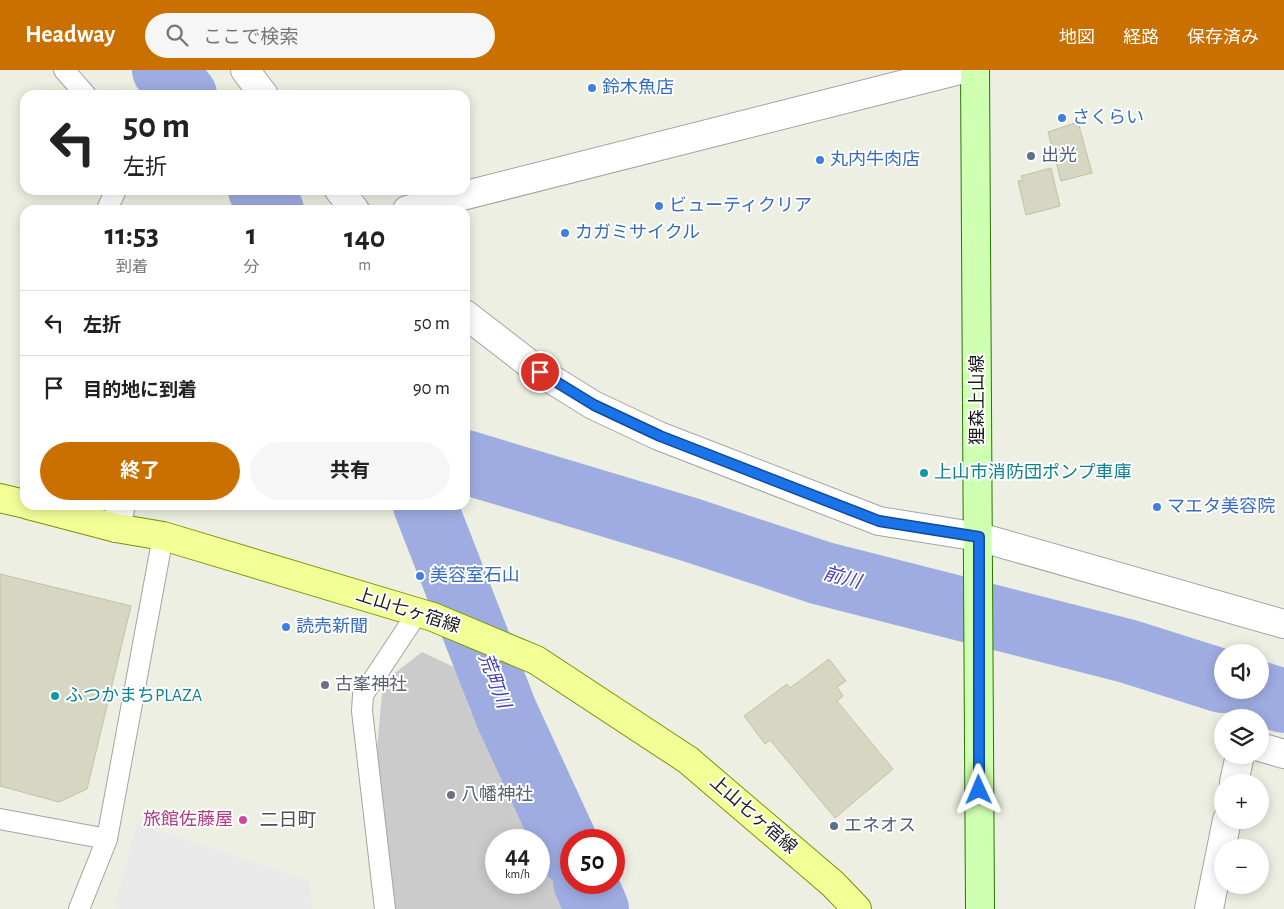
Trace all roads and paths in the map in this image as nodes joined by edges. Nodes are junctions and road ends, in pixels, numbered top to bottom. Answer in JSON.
{"nodes":[{"id":1,"x":64,"y":70,"type":"edge"},
{"id":2,"x":245,"y":70,"type":"edge"},
{"id":3,"x":960,"y":70,"type":"edge"},
{"id":4,"x":975,"y":70,"type":"edge"},
{"id":5,"x":82,"y":90,"type":"edge"},
{"id":6,"x":260,"y":90,"type":"edge"},
{"id":7,"x":470,"y":194,"type":"edge"},
{"id":8,"x":343,"y":195,"type":"edge"},
{"id":9,"x":466,"y":195,"type":"edge"},
{"id":10,"x":351,"y":205,"type":"edge"},
{"id":11,"x":427,"y":205,"type":"edge"},
{"id":12,"x":470,"y":318,"type":"edge"},
{"id":13,"x":0,"y":498,"type":"edge"},
{"id":14,"x":20,"y":503,"type":"edge"},
{"id":15,"x":68,"y":510,"type":"edge"},
{"id":16,"x":119,"y":516,"type":"edge"},
{"id":17,"x":163,"y":536,"type":"junction"},
{"id":18,"x":979,"y":545,"type":"junction"},
{"id":19,"x":425,"y":614,"type":"junction"},
{"id":20,"x":1284,"y":624,"type":"edge"},
{"id":21,"x":1269,"y":750,"type":"edge"},
{"id":22,"x":1284,"y":754,"type":"edge"},
{"id":23,"x":0,"y":819,"type":"edge"},
{"id":24,"x":1225,"y":829,"type":"edge"},
{"id":25,"x":107,"y":839,"type":"junction"},
{"id":26,"x":79,"y":909,"type":"edge"},
{"id":27,"x":385,"y":909,"type":"edge"},
{"id":28,"x":857,"y":909,"type":"edge"},
{"id":29,"x":980,"y":909,"type":"edge"},
{"id":30,"x":1208,"y":909,"type":"edge"}],
"edges":[{"from":1,"to":5,"type":"lane"},
{"from":2,"to":6,"type":"street"},
{"from":3,"to":7,"type":"street"},
{"from":4,"to":18,"type":"main road","name":"狸森上山線"},
{"from":8,"to":10,"type":"street"},
{"from":9,"to":11,"type":"street"},
{"from":12,"to":18,"type":"street"},
{"from":13,"to":14,"type":"main road","name":"上山七ヶ宿線"},
{"from":15,"to":16,"type":"main road","name":"上山七ヶ宿線"},
{"from":16,"to":17,"type":"main road","name":"上山七ヶ宿線"},
{"from":17,"to":19,"type":"main road","name":"上山七ヶ宿線"},
{"from":17,"to":25,"type":"lane"},
{"from":18,"to":20,"type":"street"},
{"from":18,"to":29,"type":"main road","name":"狸森上山線"},
{"from":19,"to":27,"type":"lane"},
{"from":19,"to":28,"type":"main road","name":"上山七ヶ宿線"},
{"from":21,"to":22,"type":"street"},
{"from":23,"to":25,"type":"lane"},
{"from":24,"to":30,"type":"street"},
{"from":25,"to":26,"type":"lane"}]}
